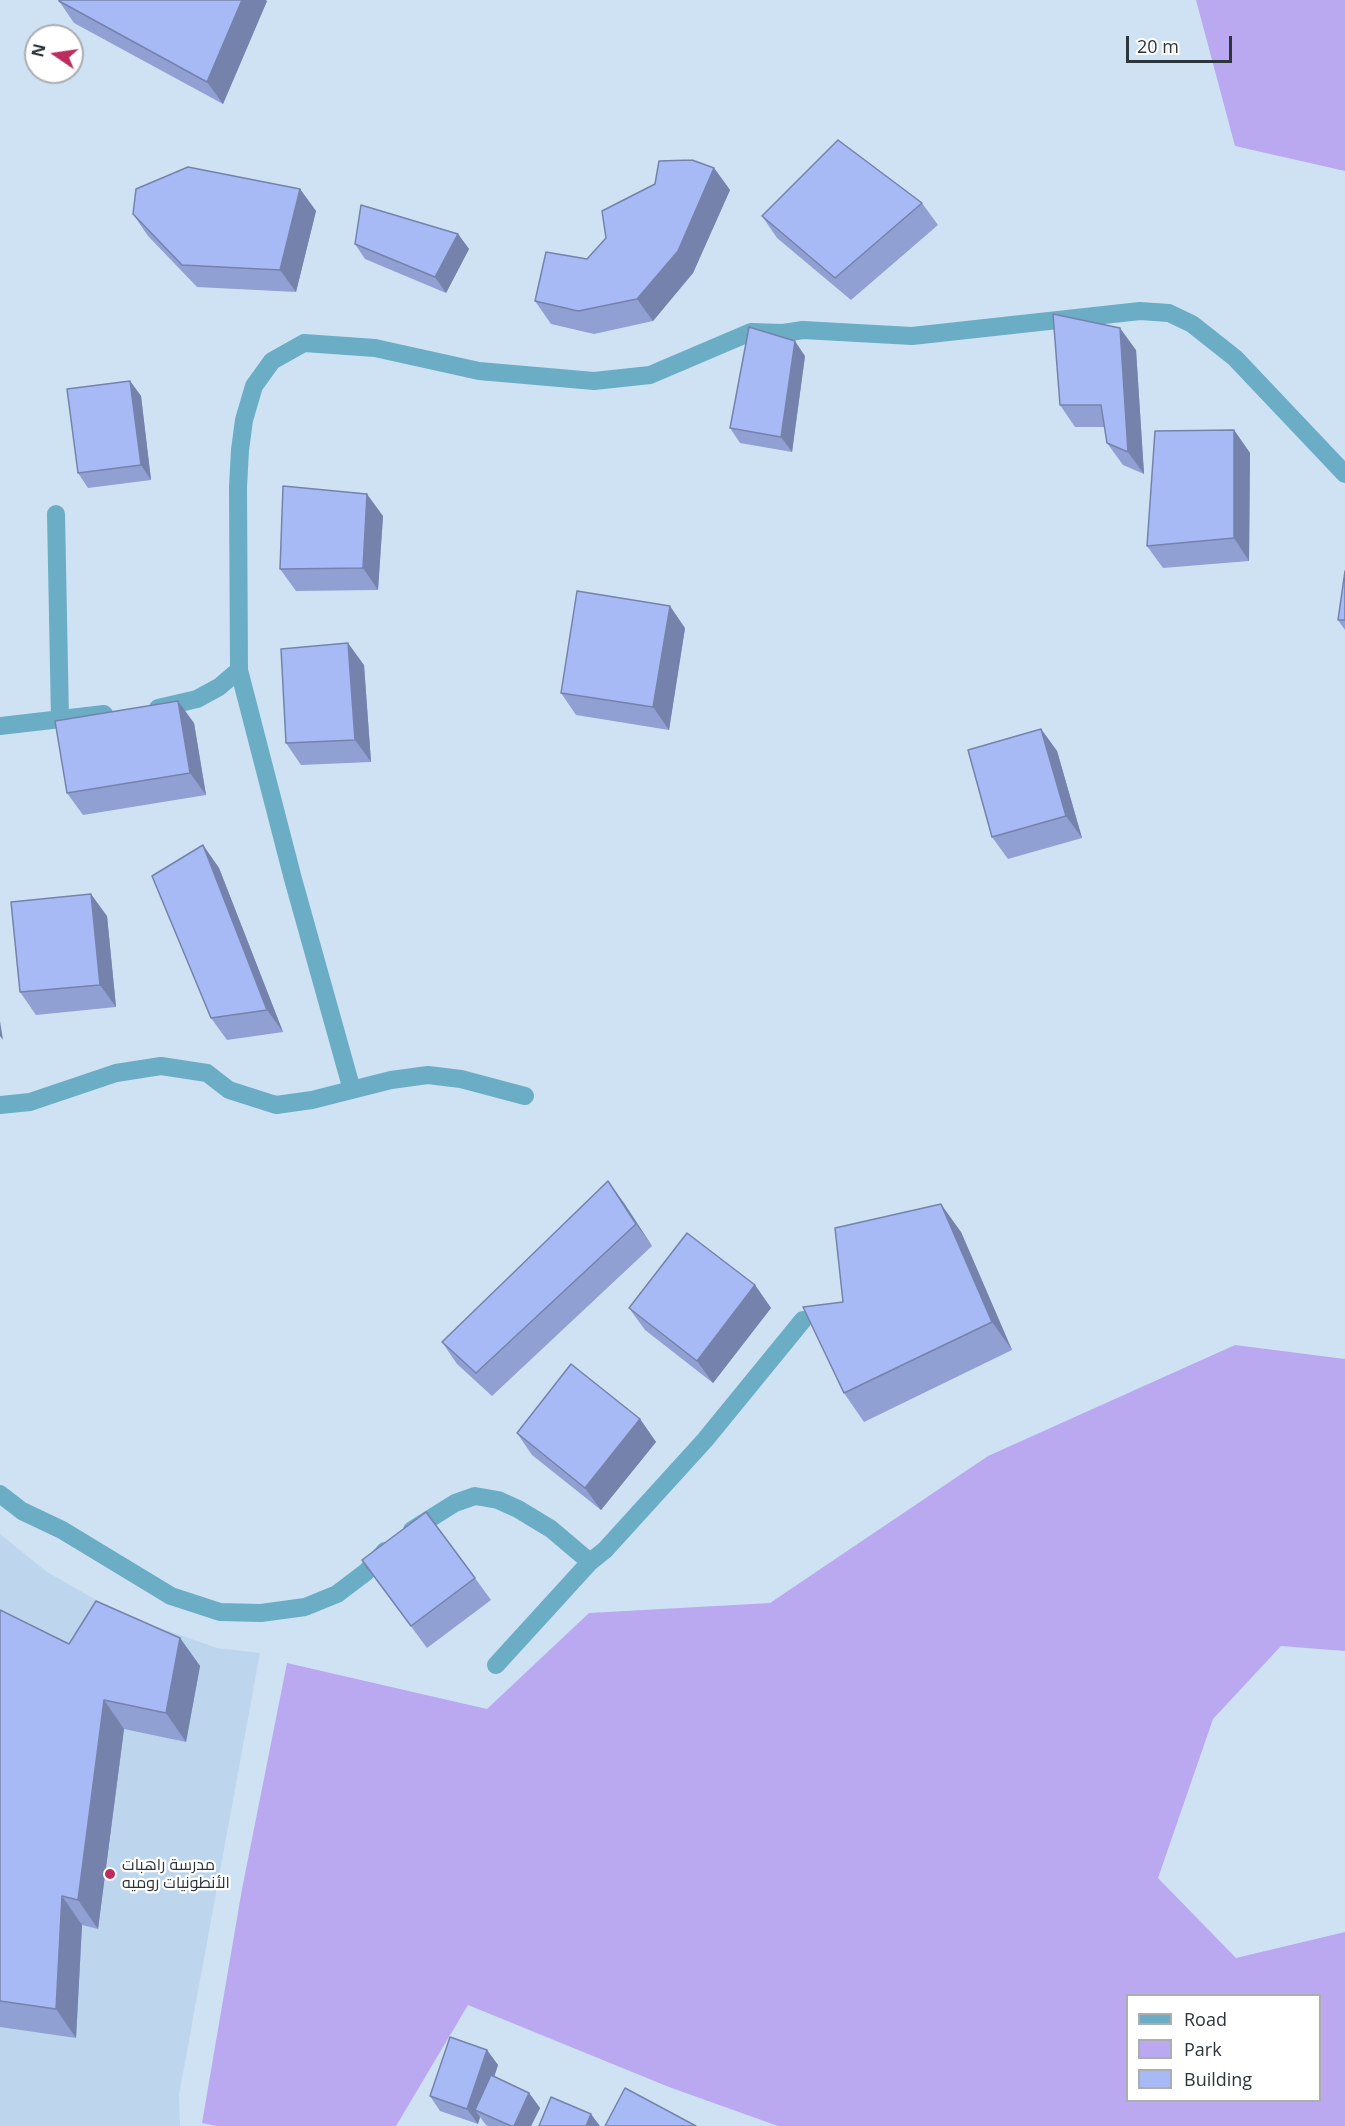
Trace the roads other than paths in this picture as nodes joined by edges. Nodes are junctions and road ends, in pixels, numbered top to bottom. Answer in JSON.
{"nodes":[{"id":1,"x":1345,"y":474,"type":"edge"},
{"id":2,"x":56,"y":514,"type":"dead end"},
{"id":3,"x":239,"y":670,"type":"junction"},
{"id":4,"x":142,"y":710,"type":"edge"},
{"id":5,"x":119,"y":713,"type":"edge"},
{"id":6,"x":60,"y":719,"type":"junction"},
{"id":7,"x":0,"y":726,"type":"edge"},
{"id":8,"x":352,"y":1090,"type":"junction"},
{"id":9,"x":525,"y":1096,"type":"dead end"},
{"id":10,"x":0,"y":1106,"type":"edge"},
{"id":11,"x":803,"y":1320,"type":"edge"},
{"id":12,"x":0,"y":1494,"type":"edge"},
{"id":13,"x":590,"y":1562,"type":"junction"},
{"id":14,"x":496,"y":1665,"type":"dead end"}],
"edges":[{"from":1,"to":3,"type":"street"},
{"from":2,"to":6,"type":"street"},
{"from":3,"to":4,"type":"street"},
{"from":3,"to":8,"type":"street"},
{"from":5,"to":6,"type":"street"},
{"from":6,"to":7,"type":"street"},
{"from":8,"to":9,"type":"street"},
{"from":8,"to":10,"type":"street"},
{"from":11,"to":13,"type":"street"},
{"from":12,"to":13,"type":"street"},
{"from":13,"to":14,"type":"street"}]}
